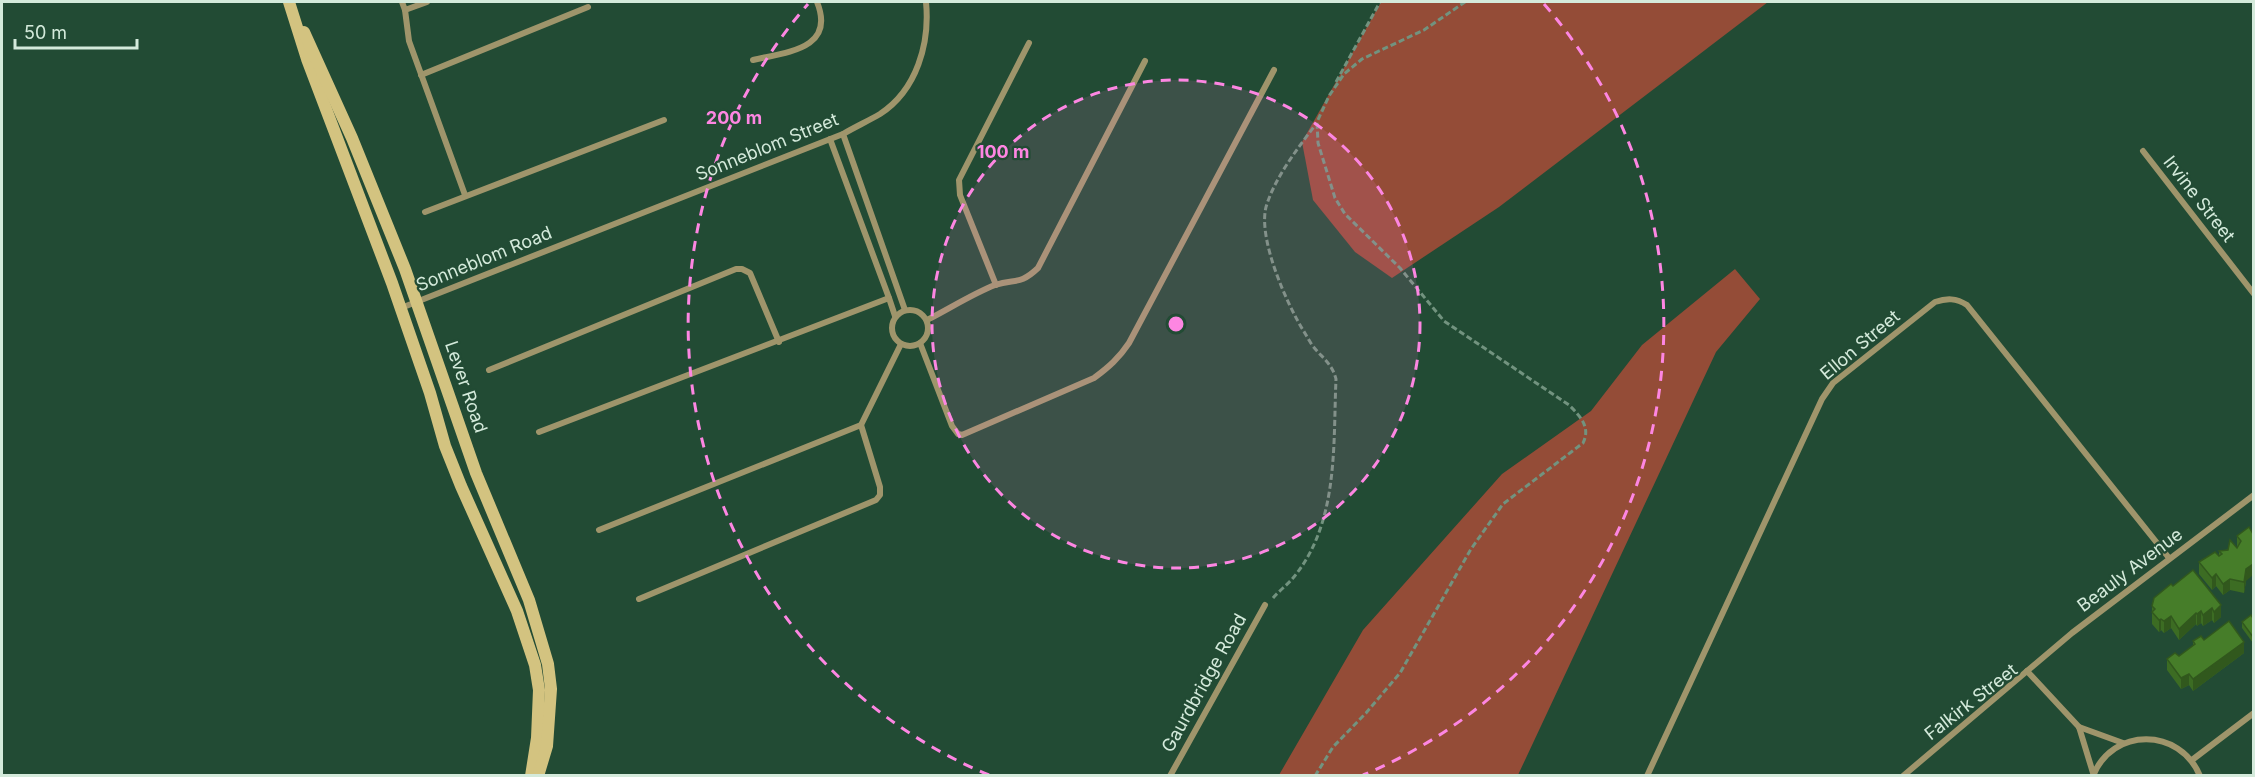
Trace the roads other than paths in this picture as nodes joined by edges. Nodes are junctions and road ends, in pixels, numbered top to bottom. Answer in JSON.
{"nodes":[{"id":1,"x":289,"y":2,"type":"edge"},
{"id":2,"x":402,"y":2,"type":"edge"},
{"id":3,"x":427,"y":2,"type":"edge"},
{"id":4,"x":817,"y":2,"type":"edge"},
{"id":5,"x":926,"y":2,"type":"edge"},
{"id":6,"x":588,"y":8,"type":"dead end"},
{"id":7,"x":405,"y":10,"type":"junction"},
{"id":8,"x":296,"y":21,"type":"junction"},
{"id":9,"x":1029,"y":43,"type":"dead end"},
{"id":10,"x":753,"y":60,"type":"dead end"},
{"id":11,"x":1145,"y":61,"type":"dead end"},
{"id":12,"x":1274,"y":70,"type":"dead end"},
{"id":13,"x":421,"y":75,"type":"junction"},
{"id":14,"x":664,"y":120,"type":"dead end"},
{"id":15,"x":843,"y":134,"type":"junction"},
{"id":16,"x":830,"y":139,"type":"junction"},
{"id":17,"x":2143,"y":151,"type":"dead end"},
{"id":18,"x":465,"y":195,"type":"junction"},
{"id":19,"x":865,"y":197,"type":"junction"},
{"id":20,"x":854,"y":201,"type":"junction"},
{"id":21,"x":425,"y":212,"type":"dead end"},
{"id":22,"x":578,"y":238,"type":"joint"},
{"id":23,"x":996,"y":285,"type":"junction"},
{"id":24,"x":2253,"y":294,"type":"edge"},
{"id":25,"x":890,"y":298,"type":"junction"},
{"id":26,"x":416,"y":302,"type":"junction"},
{"id":27,"x":400,"y":308,"type":"junction"},
{"id":28,"x":905,"y":310,"type":"junction"},
{"id":29,"x":895,"y":316,"type":"junction"},
{"id":30,"x":927,"y":320,"type":"junction"},
{"id":31,"x":779,"y":342,"type":"junction"},
{"id":32,"x":920,"y":343,"type":"junction"},
{"id":33,"x":901,"y":344,"type":"junction"},
{"id":34,"x":489,"y":370,"type":"dead end"},
{"id":35,"x":861,"y":425,"type":"junction"},
{"id":36,"x":539,"y":432,"type":"dead end"},
{"id":37,"x":2253,"y":495,"type":"edge"},
{"id":38,"x":599,"y":530,"type":"dead end"},
{"id":39,"x":2169,"y":558,"type":"junction"},
{"id":40,"x":639,"y":599,"type":"dead end"},
{"id":41,"x":1265,"y":605,"type":"road end"},
{"id":42,"x":2027,"y":671,"type":"junction"},
{"id":43,"x":2253,"y":713,"type":"edge"},
{"id":44,"x":2079,"y":727,"type":"junction"},
{"id":45,"x":2123,"y":743,"type":"junction"},
{"id":46,"x":2192,"y":760,"type":"junction"},
{"id":47,"x":2093,"y":774,"type":"edge"},
{"id":48,"x":531,"y":776,"type":"edge"},
{"id":49,"x":541,"y":776,"type":"edge"},
{"id":50,"x":1170,"y":776,"type":"edge"},
{"id":51,"x":1647,"y":776,"type":"edge"},
{"id":52,"x":1903,"y":776,"type":"edge"},
{"id":53,"x":2200,"y":776,"type":"edge"}],
"edges":[{"from":1,"to":8,"type":"main road","name":"Lever Road"},
{"from":2,"to":7,"type":"street"},
{"from":3,"to":7,"type":"street"},
{"from":4,"to":10,"type":"street"},
{"from":5,"to":15,"type":"street","name":"Sonneblom Street"},
{"from":6,"to":13,"type":"street"},
{"from":7,"to":13,"type":"street"},
{"from":8,"to":26,"type":"main road","name":"Lever Road"},
{"from":8,"to":27,"type":"main road","name":"Lever Road"},
{"from":9,"to":23,"type":"street"},
{"from":11,"to":23,"type":"street"},
{"from":12,"to":32,"type":"street"},
{"from":13,"to":18,"type":"street"},
{"from":14,"to":18,"type":"street"},
{"from":15,"to":16,"type":"street","name":"Sonneblom Street"},
{"from":15,"to":19,"type":"street"},
{"from":16,"to":20,"type":"street"},
{"from":16,"to":22,"type":"street","name":"Sonneblom Street"},
{"from":17,"to":24,"type":"street","name":"Irvine Street"},
{"from":18,"to":21,"type":"street"},
{"from":19,"to":20,"type":"street"},
{"from":19,"to":28,"type":"street"},
{"from":20,"to":25,"type":"street"},
{"from":22,"to":26,"type":"street","name":"Sonneblom Road"},
{"from":23,"to":30,"type":"street"},
{"from":25,"to":29,"type":"street"},
{"from":25,"to":31,"type":"street"},
{"from":26,"to":27,"type":"street","name":"Sonneblom Road"},
{"from":26,"to":49,"type":"main road","name":"Lever Road"},
{"from":27,"to":48,"type":"main road","name":"Lever Road"},
{"from":28,"to":29,"type":"street"},
{"from":28,"to":30,"type":"street"},
{"from":29,"to":33,"type":"street"},
{"from":30,"to":32,"type":"street"},
{"from":31,"to":34,"type":"street"},
{"from":31,"to":36,"type":"street"},
{"from":32,"to":33,"type":"street"},
{"from":33,"to":35,"type":"street"},
{"from":35,"to":38,"type":"street"},
{"from":35,"to":40,"type":"street"},
{"from":37,"to":39,"type":"street","name":"Beauly Avenue"},
{"from":39,"to":42,"type":"street","name":"Beauly Avenue"},
{"from":39,"to":51,"type":"street","name":"Ellon Street"},
{"from":41,"to":50,"type":"street","name":"Gaurdbridge Road"},
{"from":42,"to":44,"type":"street","name":"Falkirk Street"},
{"from":42,"to":52,"type":"street","name":"Falkirk Street"},
{"from":43,"to":46,"type":"street"},
{"from":44,"to":45,"type":"street","name":"Falkirk Street"},
{"from":44,"to":47,"type":"street","name":"Falkirk Street"},
{"from":45,"to":46,"type":"street"},
{"from":45,"to":47,"type":"street"},
{"from":46,"to":53,"type":"street"}]}
